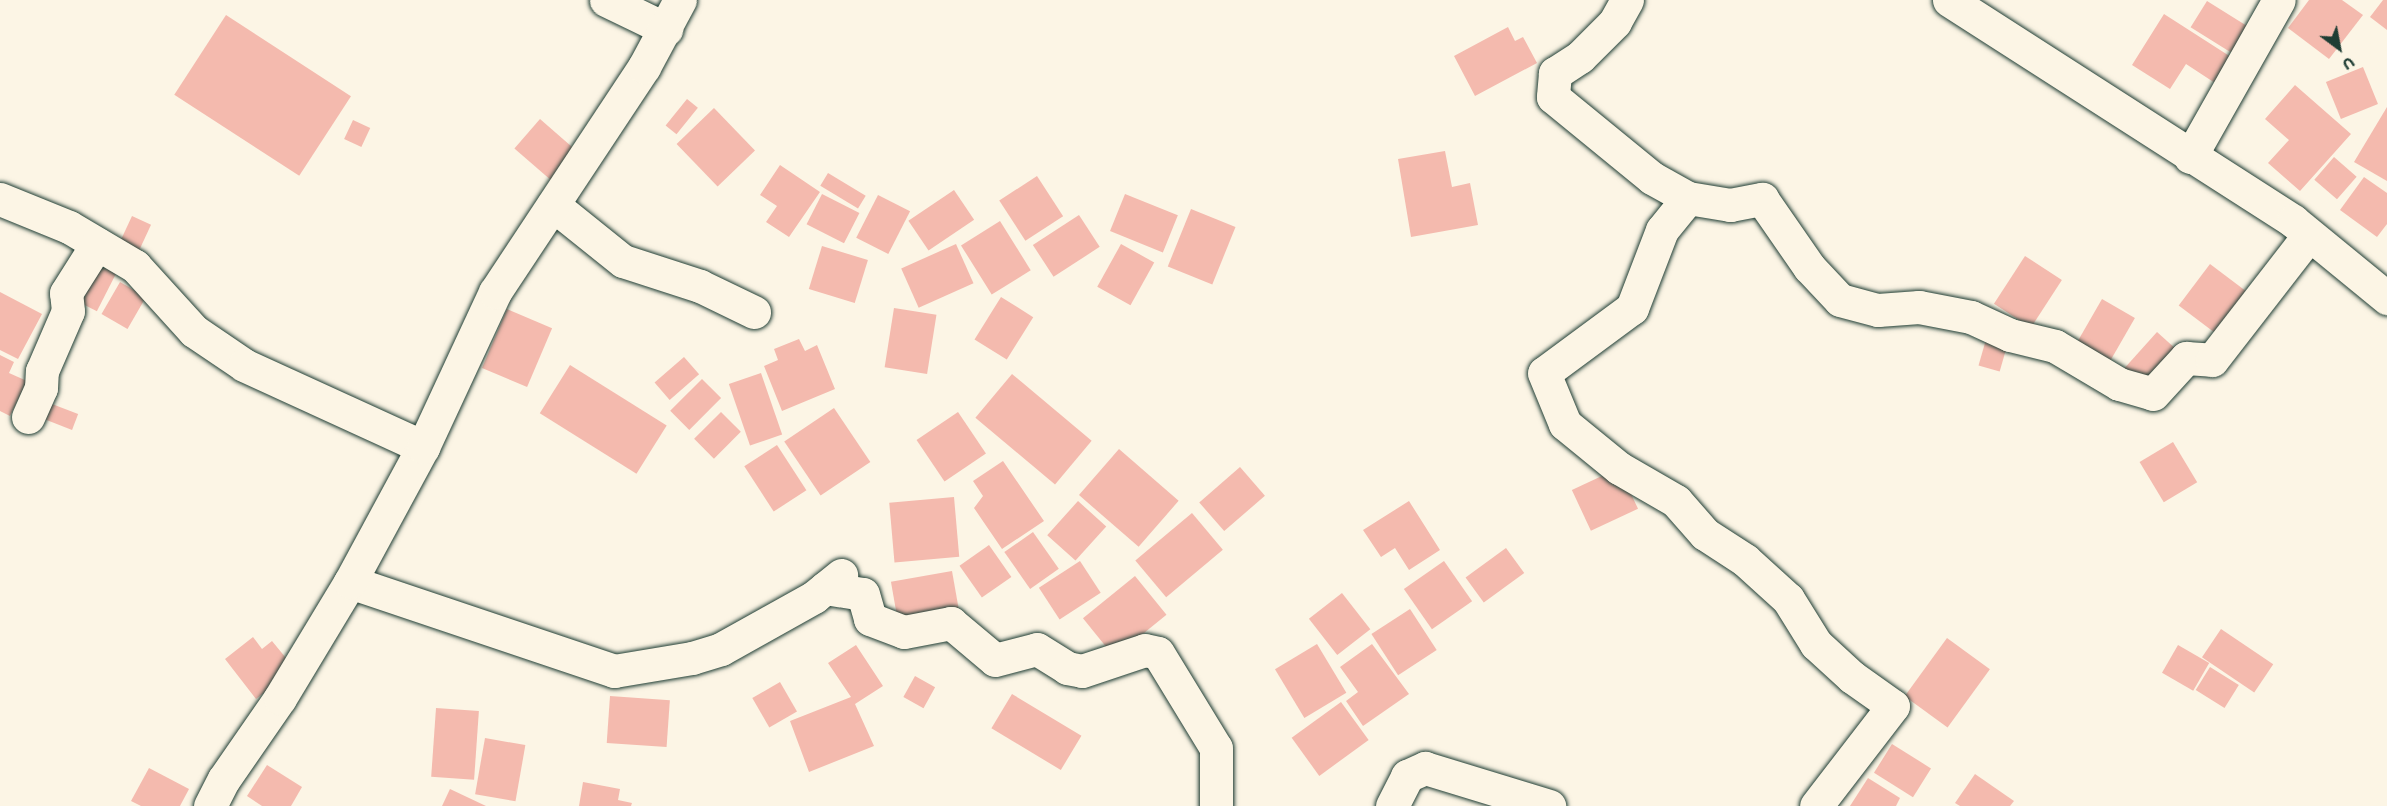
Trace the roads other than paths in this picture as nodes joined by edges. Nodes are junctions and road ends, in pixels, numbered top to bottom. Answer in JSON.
{"nodes":[{"id":1,"x":606,"y":0,"type":"edge"},
{"id":2,"x":680,"y":0,"type":"edge"},
{"id":3,"x":1626,"y":0,"type":"edge"},
{"id":4,"x":1949,"y":0,"type":"edge"},
{"id":5,"x":2278,"y":0,"type":"edge"},
{"id":6,"x":666,"y":29,"type":"junction"},
{"id":7,"x":2190,"y":157,"type":"junction"},
{"id":8,"x":1688,"y":198,"type":"junction"},
{"id":9,"x":0,"y":199,"type":"edge"},
{"id":10,"x":554,"y":205,"type":"junction"},
{"id":11,"x":2309,"y":235,"type":"junction"},
{"id":12,"x":97,"y":244,"type":"junction"},
{"id":13,"x":2387,"y":298,"type":"edge"},
{"id":14,"x":754,"y":312,"type":"dead end"},
{"id":15,"x":28,"y":417,"type":"dead end"},
{"id":16,"x":423,"y":447,"type":"junction"},
{"id":17,"x":350,"y":582,"type":"junction"},
{"id":18,"x":210,"y":806,"type":"edge"},
{"id":19,"x":1216,"y":806,"type":"edge"},
{"id":20,"x":1392,"y":806,"type":"edge"},
{"id":21,"x":1549,"y":806,"type":"edge"},
{"id":22,"x":1816,"y":806,"type":"edge"}],
"edges":[{"from":1,"to":6,"type":"street"},
{"from":2,"to":6,"type":"street"},
{"from":3,"to":8,"type":"street"},
{"from":4,"to":7,"type":"street"},
{"from":5,"to":7,"type":"street"},
{"from":6,"to":10,"type":"street"},
{"from":7,"to":11,"type":"street"},
{"from":8,"to":11,"type":"street"},
{"from":8,"to":22,"type":"street"},
{"from":9,"to":12,"type":"street"},
{"from":10,"to":14,"type":"street"},
{"from":10,"to":16,"type":"street"},
{"from":11,"to":13,"type":"street"},
{"from":12,"to":15,"type":"street"},
{"from":12,"to":16,"type":"street"},
{"from":16,"to":17,"type":"street"},
{"from":17,"to":18,"type":"street"},
{"from":17,"to":19,"type":"street"},
{"from":20,"to":21,"type":"street"}]}
